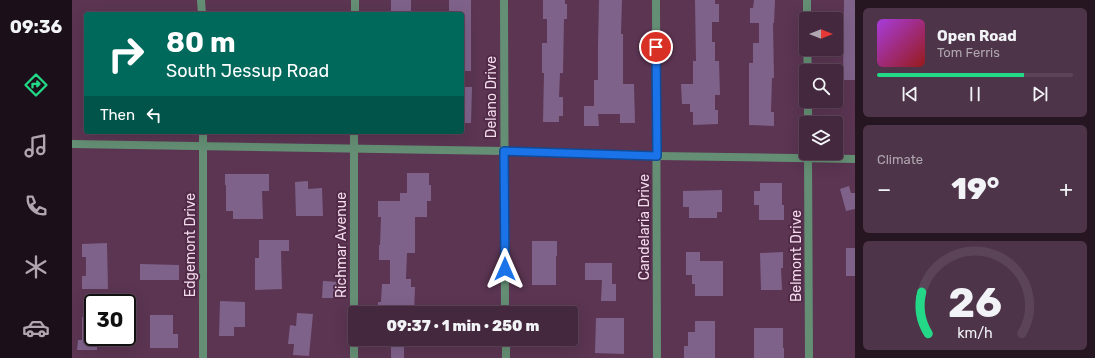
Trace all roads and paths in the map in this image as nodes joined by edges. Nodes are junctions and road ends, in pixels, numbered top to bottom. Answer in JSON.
{"nodes":[{"id":1,"x":201,"y":0,"type":"edge"},
{"id":2,"x":355,"y":0,"type":"edge"},
{"id":3,"x":504,"y":0,"type":"edge"},
{"id":4,"x":656,"y":0,"type":"edge"},
{"id":5,"x":807,"y":0,"type":"edge"},
{"id":6,"x":202,"y":12,"type":"edge"},
{"id":7,"x":355,"y":12,"type":"edge"},
{"id":8,"x":807,"y":12,"type":"edge"},
{"id":9,"x":203,"y":134,"type":"edge"},
{"id":10,"x":354,"y":134,"type":"edge"},
{"id":11,"x":72,"y":144,"type":"edge"},
{"id":12,"x":204,"y":146,"type":"junction"},
{"id":13,"x":354,"y":149,"type":"junction"},
{"id":14,"x":504,"y":151,"type":"junction"},
{"id":15,"x":657,"y":156,"type":"junction"},
{"id":16,"x":799,"y":156,"type":"edge"},
{"id":17,"x":843,"y":158,"type":"edge"},
{"id":18,"x":855,"y":159,"type":"edge"},
{"id":19,"x":808,"y":160,"type":"edge"},
{"id":20,"x":505,"y":306,"type":"edge"},
{"id":21,"x":506,"y":346,"type":"edge"},
{"id":22,"x":203,"y":358,"type":"edge"},
{"id":23,"x":354,"y":358,"type":"edge"},
{"id":24,"x":506,"y":358,"type":"edge"},
{"id":25,"x":657,"y":358,"type":"edge"},
{"id":26,"x":809,"y":358,"type":"edge"}],
"edges":[{"from":1,"to":6,"type":"street"},
{"from":2,"to":7,"type":"street"},
{"from":3,"to":14,"type":"street","name":"Delano Drive"},
{"from":4,"to":15,"type":"street","name":"Candelaria Drive"},
{"from":5,"to":8,"type":"street"},
{"from":9,"to":12,"type":"street","name":"Edgemont Drive"},
{"from":10,"to":13,"type":"street","name":"Richmar Avenue"},
{"from":11,"to":12,"type":"street"},
{"from":12,"to":13,"type":"street"},
{"from":12,"to":22,"type":"street","name":"Edgemont Drive"},
{"from":13,"to":14,"type":"street"},
{"from":13,"to":23,"type":"street","name":"Richmar Avenue"},
{"from":14,"to":15,"type":"street"},
{"from":14,"to":20,"type":"street","name":"Delano Drive"},
{"from":15,"to":16,"type":"street"},
{"from":15,"to":25,"type":"street","name":"Candelaria Drive"},
{"from":17,"to":18,"type":"street"},
{"from":19,"to":26,"type":"street","name":"Belmont Drive"},
{"from":21,"to":24,"type":"street"}]}
